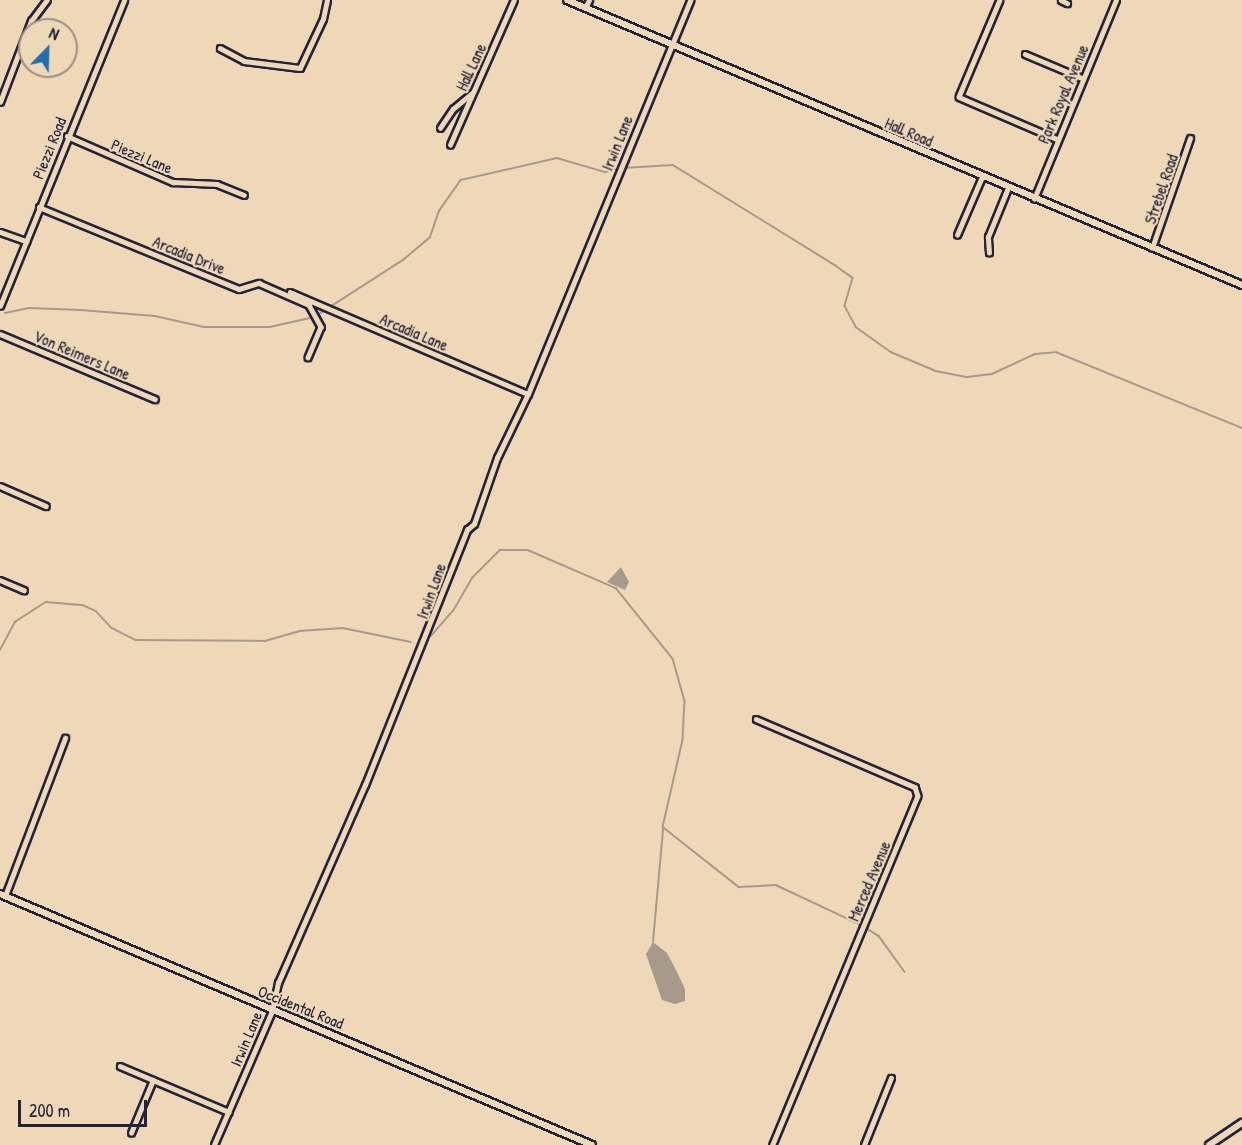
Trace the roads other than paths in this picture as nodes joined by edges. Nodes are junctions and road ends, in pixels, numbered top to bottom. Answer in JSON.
{"nodes":[{"id":1,"x":47,"y":0,"type":"edge"},
{"id":2,"x":124,"y":0,"type":"edge"},
{"id":3,"x":327,"y":0,"type":"edge"},
{"id":4,"x":514,"y":0,"type":"edge"},
{"id":5,"x":567,"y":0,"type":"edge"},
{"id":6,"x":589,"y":0,"type":"edge"},
{"id":7,"x":690,"y":0,"type":"edge"},
{"id":8,"x":1000,"y":0,"type":"edge"},
{"id":9,"x":1061,"y":0,"type":"edge"},
{"id":10,"x":1116,"y":0,"type":"edge"},
{"id":11,"x":1067,"y":3,"type":"dead end"},
{"id":12,"x":585,"y":8,"type":"junction"},
{"id":13,"x":671,"y":46,"type":"junction"},
{"id":14,"x":220,"y":48,"type":"dead end"},
{"id":15,"x":1025,"y":54,"type":"dead end"},
{"id":16,"x":1082,"y":78,"type":"junction"},
{"id":17,"x":474,"y":91,"type":"junction"},
{"id":18,"x":0,"y":102,"type":"edge"},
{"id":19,"x":440,"y":128,"type":"dead end"},
{"id":20,"x":67,"y":136,"type":"junction"},
{"id":21,"x":1191,"y":138,"type":"dead end"},
{"id":22,"x":1057,"y":139,"type":"junction"},
{"id":23,"x":450,"y":145,"type":"dead end"},
{"id":24,"x":982,"y":177,"type":"junction"},
{"id":25,"x":1008,"y":188,"type":"junction"},
{"id":26,"x":244,"y":195,"type":"dead end"},
{"id":27,"x":1034,"y":199,"type":"junction"},
{"id":28,"x":39,"y":207,"type":"junction"},
{"id":29,"x":0,"y":232,"type":"edge"},
{"id":30,"x":957,"y":235,"type":"dead end"},
{"id":31,"x":26,"y":241,"type":"junction"},
{"id":32,"x":1152,"y":248,"type":"junction"},
{"id":33,"x":989,"y":253,"type":"dead end"},
{"id":34,"x":1242,"y":285,"type":"edge"},
{"id":35,"x":290,"y":292,"type":"dead end"},
{"id":36,"x":0,"y":306,"type":"edge"},
{"id":37,"x":0,"y":334,"type":"edge"},
{"id":38,"x":308,"y":357,"type":"dead end"},
{"id":39,"x":528,"y":393,"type":"junction"},
{"id":40,"x":155,"y":399,"type":"dead end"},
{"id":41,"x":0,"y":486,"type":"edge"},
{"id":42,"x":46,"y":506,"type":"dead end"},
{"id":43,"x":0,"y":580,"type":"edge"},
{"id":44,"x":24,"y":590,"type":"dead end"},
{"id":45,"x":756,"y":718,"type":"dead end"},
{"id":46,"x":65,"y":738,"type":"dead end"},
{"id":47,"x":2,"y":895,"type":"edge"},
{"id":48,"x":272,"y":1011,"type":"junction"},
{"id":49,"x":120,"y":1066,"type":"dead end"},
{"id":50,"x":891,"y":1078,"type":"dead end"},
{"id":51,"x":153,"y":1080,"type":"junction"},
{"id":52,"x":228,"y":1112,"type":"junction"},
{"id":53,"x":1242,"y":1122,"type":"edge"},
{"id":54,"x":130,"y":1133,"type":"dead end"},
{"id":55,"x":214,"y":1145,"type":"edge"},
{"id":56,"x":592,"y":1145,"type":"edge"},
{"id":57,"x":773,"y":1145,"type":"edge"},
{"id":58,"x":864,"y":1145,"type":"edge"},
{"id":59,"x":1209,"y":1145,"type":"edge"}],
"edges":[{"from":1,"to":18,"type":"street"},
{"from":2,"to":20,"type":"street","name":"Piezzi Road"},
{"from":3,"to":14,"type":"street"},
{"from":4,"to":17,"type":"street","name":"Hall Lane"},
{"from":5,"to":12,"type":"street","name":"Hall Road"},
{"from":6,"to":12,"type":"street"},
{"from":7,"to":13,"type":"street","name":"Irwin Lane"},
{"from":8,"to":22,"type":"street"},
{"from":9,"to":11,"type":"street"},
{"from":10,"to":16,"type":"street","name":"Park Royal Avenue"},
{"from":12,"to":13,"type":"street","name":"Hall Road"},
{"from":13,"to":24,"type":"street","name":"Hall Road"},
{"from":13,"to":39,"type":"street","name":"Irwin Lane"},
{"from":15,"to":16,"type":"street"},
{"from":16,"to":22,"type":"street","name":"Park Royal Avenue"},
{"from":17,"to":19,"type":"street"},
{"from":17,"to":23,"type":"street","name":"Hall Lane"},
{"from":20,"to":26,"type":"street","name":"Piezzi Lane"},
{"from":20,"to":28,"type":"street","name":"Piezzi Road"},
{"from":21,"to":32,"type":"street","name":"Strebel Road"},
{"from":22,"to":27,"type":"street","name":"Park Royal Avenue"},
{"from":24,"to":25,"type":"street","name":"Hall Road"},
{"from":24,"to":30,"type":"street"},
{"from":25,"to":27,"type":"street","name":"Hall Road"},
{"from":25,"to":33,"type":"street"},
{"from":27,"to":32,"type":"street","name":"Hall Road"},
{"from":28,"to":31,"type":"street","name":"Piezzi Road"},
{"from":28,"to":38,"type":"street","name":"Arcadia Drive"},
{"from":29,"to":31,"type":"street"},
{"from":31,"to":36,"type":"street","name":"Piezzi Road"},
{"from":32,"to":34,"type":"street","name":"Hall Road"},
{"from":35,"to":39,"type":"street","name":"Arcadia Lane"},
{"from":37,"to":40,"type":"street","name":"Von Reimers Lane"},
{"from":39,"to":48,"type":"street","name":"Irwin Lane"},
{"from":41,"to":42,"type":"street"},
{"from":43,"to":44,"type":"street"},
{"from":45,"to":57,"type":"street","name":"Merced Avenue"},
{"from":46,"to":47,"type":"street"},
{"from":47,"to":48,"type":"street","name":"Occidental Road"},
{"from":48,"to":52,"type":"street","name":"Irwin Lane"},
{"from":48,"to":56,"type":"street","name":"Occidental Road"},
{"from":49,"to":51,"type":"street"},
{"from":50,"to":58,"type":"street"},
{"from":51,"to":52,"type":"street"},
{"from":51,"to":54,"type":"street"},
{"from":52,"to":55,"type":"street","name":"Irwin Lane"},
{"from":53,"to":59,"type":"street"}]}
